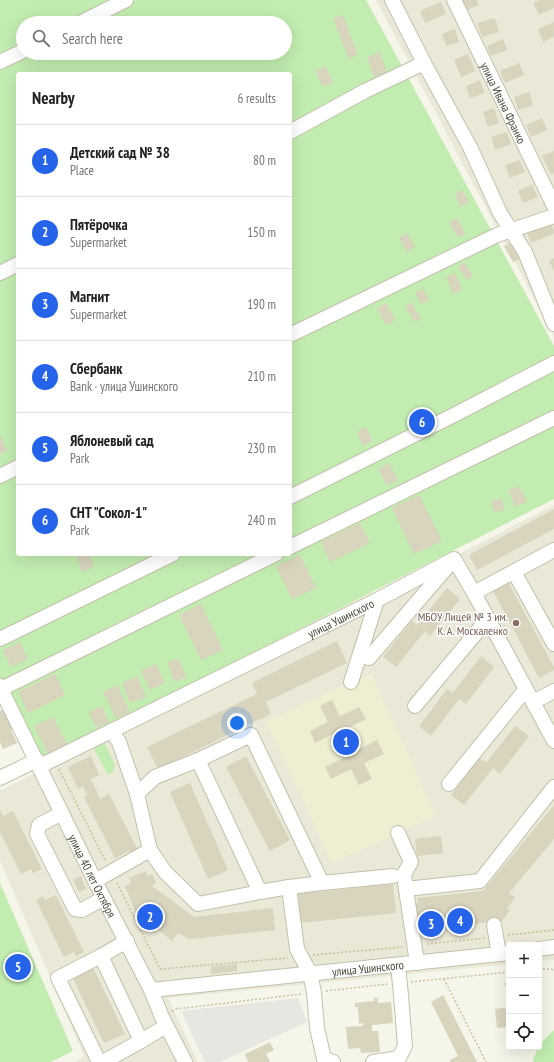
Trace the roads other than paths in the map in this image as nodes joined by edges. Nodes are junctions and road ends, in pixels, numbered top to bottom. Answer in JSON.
{"nodes":[{"id":1,"x":126,"y":0,"type":"edge"},
{"id":2,"x":392,"y":0,"type":"edge"},
{"id":3,"x":454,"y":0,"type":"edge"},
{"id":4,"x":94,"y":16,"type":"edge"},
{"id":5,"x":16,"y":54,"type":"edge"},
{"id":6,"x":0,"y":62,"type":"edge"},
{"id":7,"x":424,"y":63,"type":"junction"},
{"id":8,"x":292,"y":131,"type":"edge"},
{"id":9,"x":554,"y":206,"type":"edge"},
{"id":10,"x":554,"y":216,"type":"edge"},
{"id":11,"x":511,"y":230,"type":"junction"},
{"id":12,"x":16,"y":265,"type":"edge"},
{"id":13,"x":0,"y":274,"type":"edge"},
{"id":14,"x":554,"y":324,"type":"edge"},
{"id":15,"x":292,"y":334,"type":"edge"},
{"id":16,"x":554,"y":363,"type":"edge"},
{"id":17,"x":554,"y":418,"type":"edge"},
{"id":18,"x":16,"y":468,"type":"edge"},
{"id":19,"x":0,"y":476,"type":"edge"},
{"id":20,"x":292,"y":495,"type":"edge"},
{"id":21,"x":292,"y":546,"type":"edge"},
{"id":22,"x":554,"y":550,"type":"edge"},
{"id":23,"x":170,"y":556,"type":"edge"},
{"id":24,"x":272,"y":556,"type":"edge"},
{"id":25,"x":454,"y":559,"type":"junction"},
{"id":26,"x":514,"y":572,"type":"junction"},
{"id":27,"x":474,"y":593,"type":"junction"},
{"id":28,"x":377,"y":600,"type":"junction"},
{"id":29,"x":489,"y":620,"type":"junction"},
{"id":30,"x":0,"y":639,"type":"edge"},
{"id":31,"x":554,"y":644,"type":"edge"},
{"id":32,"x":360,"y":655,"type":"junction"},
{"id":33,"x":351,"y":682,"type":"dead end"},
{"id":34,"x":1,"y":687,"type":"edge"},
{"id":35,"x":526,"y":689,"type":"junction"},
{"id":36,"x":554,"y":691,"type":"edge"},
{"id":37,"x":533,"y":702,"type":"junction"},
{"id":38,"x":415,"y":706,"type":"dead end"},
{"id":39,"x":112,"y":731,"type":"junction"},
{"id":40,"x":554,"y":741,"type":"edge"},
{"id":41,"x":198,"y":760,"type":"junction"},
{"id":42,"x":38,"y":763,"type":"junction"},
{"id":43,"x":0,"y":778,"type":"edge"},
{"id":44,"x":450,"y":784,"type":"dead end"},
{"id":45,"x":554,"y":787,"type":"edge"},
{"id":46,"x":137,"y":794,"type":"junction"},
{"id":47,"x":62,"y":813,"type":"junction"},
{"id":48,"x":398,"y":833,"type":"dead end"},
{"id":49,"x":150,"y":850,"type":"junction"},
{"id":50,"x":393,"y":876,"type":"dead end"},
{"id":51,"x":96,"y":881,"type":"junction"},
{"id":52,"x":322,"y":882,"type":"junction"},
{"id":53,"x":289,"y":888,"type":"junction"},
{"id":54,"x":406,"y":889,"type":"junction"},
{"id":55,"x":260,"y":892,"type":"junction"},
{"id":56,"x":104,"y":898,"type":"junction"},
{"id":57,"x":495,"y":931,"type":"road end"},
{"id":58,"x":126,"y":941,"type":"junction"},
{"id":59,"x":554,"y":947,"type":"edge"},
{"id":60,"x":542,"y":949,"type":"edge"},
{"id":61,"x":504,"y":954,"type":"edge"},
{"id":62,"x":101,"y":956,"type":"junction"},
{"id":63,"x":417,"y":963,"type":"junction"},
{"id":64,"x":398,"y":965,"type":"junction"},
{"id":65,"x":310,"y":973,"type":"junction"},
{"id":66,"x":151,"y":990,"type":"junction"},
{"id":67,"x":164,"y":1021,"type":"junction"},
{"id":68,"x":141,"y":1041,"type":"junction"},
{"id":69,"x":100,"y":1062,"type":"edge"},
{"id":70,"x":103,"y":1062,"type":"edge"},
{"id":71,"x":185,"y":1062,"type":"edge"},
{"id":72,"x":333,"y":1062,"type":"edge"},
{"id":73,"x":373,"y":1062,"type":"edge"}],
"edges":[{"from":1,"to":4,"type":"street"},
{"from":2,"to":7,"type":"street"},
{"from":3,"to":9,"type":"street","name":"улица Ивана Франко"},
{"from":5,"to":6,"type":"street"},
{"from":7,"to":8,"type":"street"},
{"from":7,"to":11,"type":"street"},
{"from":10,"to":11,"type":"street"},
{"from":11,"to":14,"type":"street"},
{"from":11,"to":15,"type":"street"},
{"from":12,"to":13,"type":"street"},
{"from":16,"to":20,"type":"street"},
{"from":17,"to":21,"type":"street"},
{"from":18,"to":19,"type":"street"},
{"from":22,"to":26,"type":"street"},
{"from":23,"to":30,"type":"street"},
{"from":24,"to":34,"type":"street"},
{"from":25,"to":27,"type":"street"},
{"from":25,"to":28,"type":"street","name":"улица Ушинского"},
{"from":25,"to":32,"type":"street"},
{"from":26,"to":27,"type":"street"},
{"from":26,"to":31,"type":"street"},
{"from":27,"to":29,"type":"street"},
{"from":28,"to":32,"type":"street"},
{"from":28,"to":39,"type":"street","name":"улица Ушинского"},
{"from":29,"to":35,"type":"street"},
{"from":29,"to":38,"type":"street"},
{"from":32,"to":33,"type":"street"},
{"from":34,"to":42,"type":"street","name":"улица 40 лет Октября"},
{"from":35,"to":37,"type":"street"},
{"from":35,"to":44,"type":"street"},
{"from":36,"to":37,"type":"street"},
{"from":37,"to":40,"type":"street"},
{"from":39,"to":42,"type":"street","name":"улица Ушинского"},
{"from":39,"to":46,"type":"street"},
{"from":41,"to":46,"type":"street"},
{"from":41,"to":52,"type":"street"},
{"from":41,"to":55,"type":"street"},
{"from":42,"to":43,"type":"street","name":"улица Ушинского"},
{"from":42,"to":47,"type":"street","name":"улица 40 лет Октября"},
{"from":45,"to":54,"type":"street"},
{"from":46,"to":49,"type":"street"},
{"from":47,"to":51,"type":"street","name":"улица 40 лет Октября"},
{"from":47,"to":56,"type":"street"},
{"from":48,"to":54,"type":"street"},
{"from":49,"to":51,"type":"street"},
{"from":49,"to":55,"type":"street"},
{"from":50,"to":52,"type":"street"},
{"from":51,"to":56,"type":"street","name":"улица 40 лет Октября"},
{"from":52,"to":53,"type":"street"},
{"from":53,"to":55,"type":"street"},
{"from":53,"to":65,"type":"street"},
{"from":54,"to":63,"type":"street"},
{"from":56,"to":58,"type":"street","name":"улица 40 лет Октября"},
{"from":57,"to":61,"type":"street"},
{"from":58,"to":62,"type":"street"},
{"from":58,"to":66,"type":"street","name":"улица 40 лет Октября"},
{"from":59,"to":60,"type":"street"},
{"from":61,"to":63,"type":"street","name":"улица Ушинского"},
{"from":62,"to":68,"type":"street"},
{"from":62,"to":69,"type":"street"},
{"from":63,"to":64,"type":"street","name":"улица Ушинского"},
{"from":64,"to":65,"type":"street","name":"улица Ушинского"},
{"from":64,"to":73,"type":"street"},
{"from":65,"to":66,"type":"street","name":"улица Ушинского"},
{"from":65,"to":72,"type":"street"},
{"from":66,"to":67,"type":"street","name":"улица 40 лет Октября"},
{"from":67,"to":68,"type":"street"},
{"from":67,"to":71,"type":"street","name":"улица 40 лет Октября"},
{"from":68,"to":70,"type":"street"}]}
